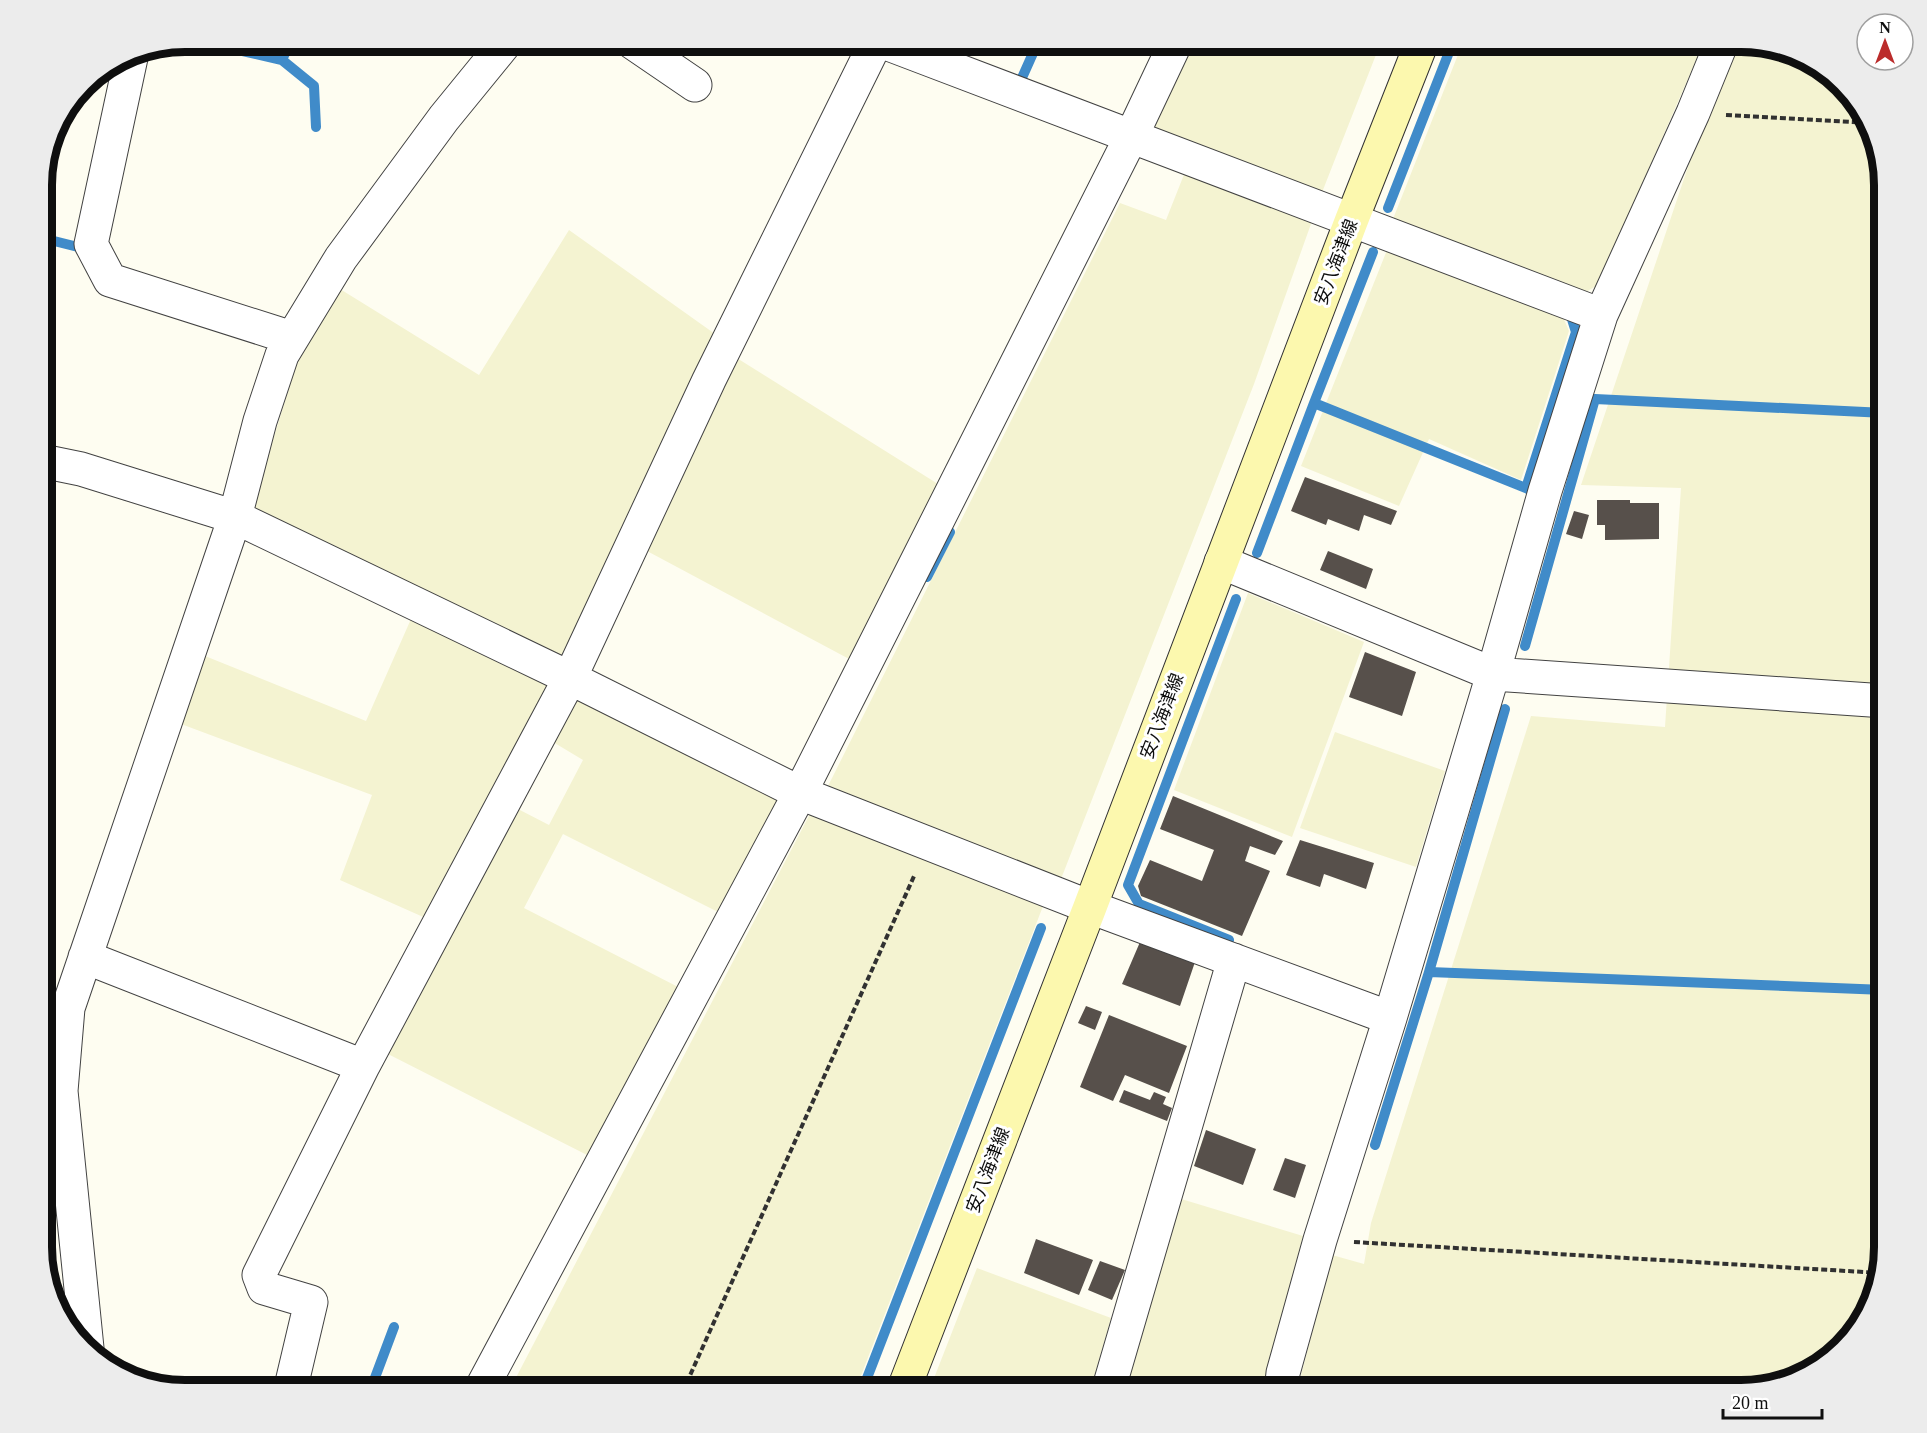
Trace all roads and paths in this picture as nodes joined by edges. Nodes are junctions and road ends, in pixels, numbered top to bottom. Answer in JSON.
{"nodes":[{"id":1,"x":1171,"y":52,"type":"edge"},
{"id":2,"x":1418,"y":52,"type":"edge"},
{"id":3,"x":1718,"y":52,"type":"edge"},
{"id":4,"x":497,"y":53,"type":"edge"},
{"id":5,"x":648,"y":53,"type":"edge"},
{"id":6,"x":871,"y":53,"type":"edge"},
{"id":7,"x":911,"y":53,"type":"edge"},
{"id":8,"x":129,"y":65,"type":"edge"},
{"id":9,"x":695,"y":85,"type":"dead end"},
{"id":10,"x":1693,"y":113,"type":"junction"},
{"id":11,"x":1859,"y":122,"type":"edge"},
{"id":12,"x":1132,"y":135,"type":"junction"},
{"id":13,"x":1352,"y":219,"type":"junction"},
{"id":14,"x":1601,"y":315,"type":"junction"},
{"id":15,"x":292,"y":338,"type":"junction"},
{"id":16,"x":53,"y":463,"type":"edge"},
{"id":17,"x":235,"y":518,"type":"junction"},
{"id":18,"x":1221,"y":562,"type":"junction"},
{"id":19,"x":1493,"y":674,"type":"junction"},
{"id":20,"x":570,"y":678,"type":"junction"},
{"id":21,"x":1874,"y":700,"type":"edge"},
{"id":22,"x":800,"y":793,"type":"junction"},
{"id":23,"x":928,"y":844,"type":"junction"},
{"id":24,"x":1090,"y":907,"type":"junction"},
{"id":25,"x":85,"y":957,"type":"junction"},
{"id":26,"x":1234,"y":960,"type":"junction"},
{"id":27,"x":55,"y":1010,"type":"edge"},
{"id":28,"x":1390,"y":1018,"type":"junction"},
{"id":29,"x":363,"y":1066,"type":"junction"},
{"id":30,"x":1320,"y":1240,"type":"junction"},
{"id":31,"x":1872,"y":1272,"type":"edge"},
{"id":32,"x":86,"y":1336,"type":"edge"},
{"id":33,"x":293,"y":1380,"type":"edge"},
{"id":34,"x":486,"y":1380,"type":"edge"},
{"id":35,"x":688,"y":1380,"type":"edge"},
{"id":36,"x":907,"y":1380,"type":"edge"},
{"id":37,"x":1111,"y":1380,"type":"edge"},
{"id":38,"x":1282,"y":1380,"type":"edge"}],
"edges":[{"from":1,"to":12,"type":"street"},
{"from":2,"to":13,"type":"main road","name":"安八海津線"},
{"from":3,"to":10,"type":"street"},
{"from":4,"to":15,"type":"street"},
{"from":5,"to":9,"type":"street"},
{"from":6,"to":20,"type":"street"},
{"from":7,"to":12,"type":"street"},
{"from":8,"to":15,"type":"street"},
{"from":10,"to":11,"type":"path"},
{"from":10,"to":14,"type":"street"},
{"from":12,"to":13,"type":"street"},
{"from":12,"to":22,"type":"street"},
{"from":13,"to":14,"type":"street"},
{"from":13,"to":18,"type":"main road","name":"安八海津線"},
{"from":14,"to":19,"type":"street"},
{"from":15,"to":17,"type":"street"},
{"from":16,"to":17,"type":"street"},
{"from":17,"to":20,"type":"street"},
{"from":17,"to":25,"type":"street"},
{"from":18,"to":19,"type":"street"},
{"from":18,"to":24,"type":"main road","name":"安八海津線"},
{"from":19,"to":21,"type":"street"},
{"from":19,"to":28,"type":"street"},
{"from":20,"to":22,"type":"street"},
{"from":20,"to":29,"type":"street"},
{"from":22,"to":23,"type":"street"},
{"from":22,"to":34,"type":"street"},
{"from":23,"to":24,"type":"street"},
{"from":23,"to":35,"type":"path"},
{"from":24,"to":26,"type":"street"},
{"from":24,"to":36,"type":"main road","name":"安八海津線"},
{"from":25,"to":27,"type":"street"},
{"from":25,"to":29,"type":"street"},
{"from":26,"to":28,"type":"street"},
{"from":26,"to":37,"type":"street"},
{"from":27,"to":32,"type":"street"},
{"from":28,"to":30,"type":"street"},
{"from":29,"to":33,"type":"street"},
{"from":30,"to":31,"type":"path"},
{"from":30,"to":38,"type":"street"}]}
